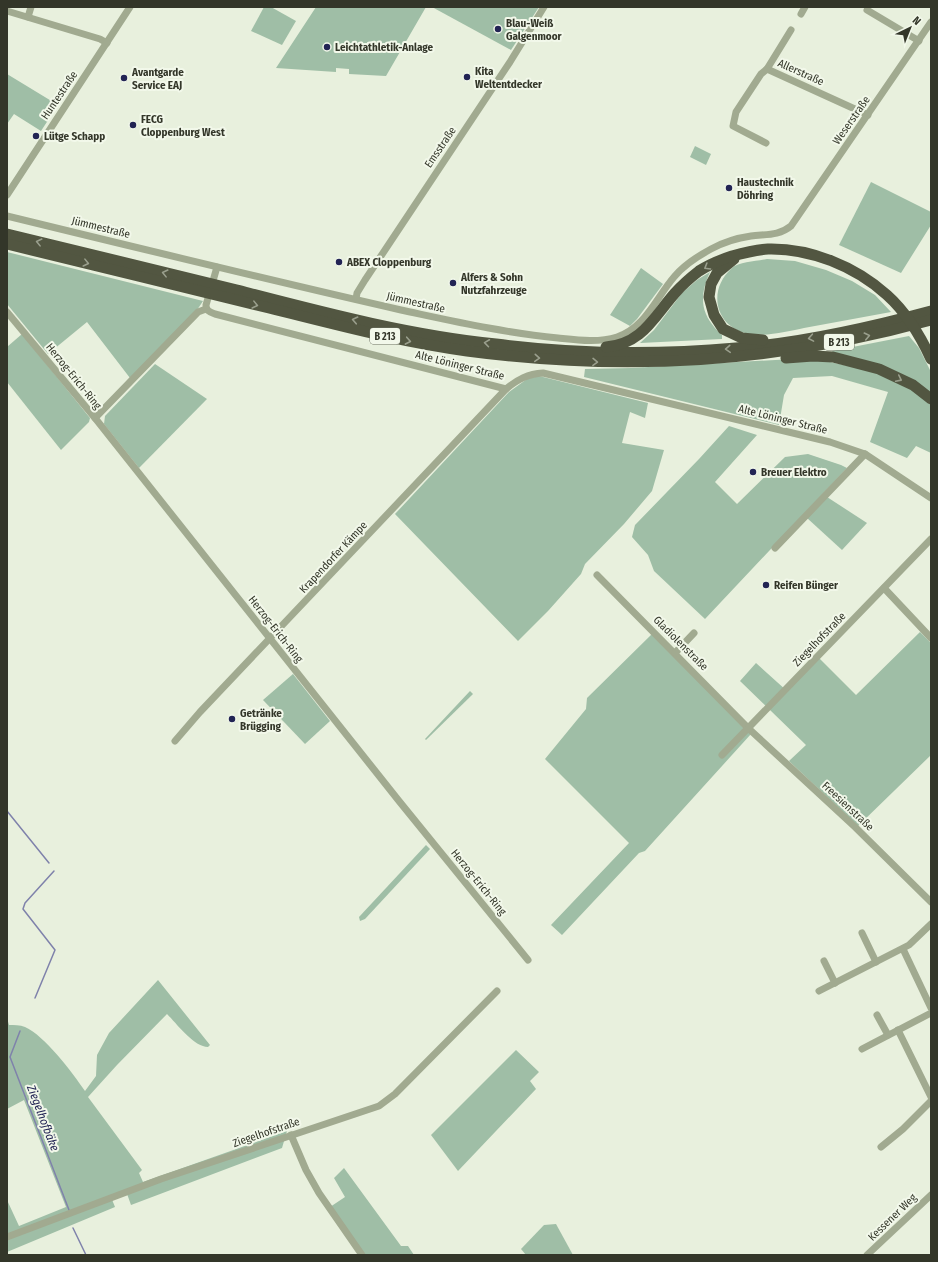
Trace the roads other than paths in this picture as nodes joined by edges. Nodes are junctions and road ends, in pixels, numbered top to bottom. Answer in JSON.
{"nodes":[{"id":1,"x":31,"y":7,"type":"edge"},
{"id":2,"x":130,"y":7,"type":"edge"},
{"id":3,"x":544,"y":7,"type":"edge"},
{"id":4,"x":805,"y":7,"type":"edge"},
{"id":5,"x":867,"y":10,"type":"dead end"},
{"id":6,"x":7,"y":11,"type":"edge"},
{"id":7,"x":800,"y":14,"type":"dead end"},
{"id":8,"x":28,"y":17,"type":"junction"},
{"id":9,"x":931,"y":22,"type":"edge"},
{"id":10,"x":791,"y":30,"type":"dead end"},
{"id":11,"x":919,"y":41,"type":"junction"},
{"id":12,"x":107,"y":43,"type":"junction"},
{"id":13,"x":766,"y":69,"type":"junction"},
{"id":14,"x":868,"y":114,"type":"junction"},
{"id":15,"x":766,"y":142,"type":"dead end"},
{"id":16,"x":7,"y":195,"type":"edge"},
{"id":17,"x":7,"y":216,"type":"edge"},
{"id":18,"x":788,"y":229,"type":"joint"},
{"id":19,"x":7,"y":234,"type":"edge"},
{"id":20,"x":7,"y":244,"type":"edge"},
{"id":21,"x":743,"y":253,"type":"junction"},
{"id":22,"x":217,"y":267,"type":"junction"},
{"id":23,"x":202,"y":287,"type":"junction"},
{"id":24,"x":218,"y":291,"type":"junction"},
{"id":25,"x":356,"y":299,"type":"junction"},
{"id":26,"x":206,"y":308,"type":"junction"},
{"id":27,"x":931,"y":311,"type":"edge"},
{"id":28,"x":7,"y":312,"type":"edge"},
{"id":29,"x":931,"y":320,"type":"edge"},
{"id":30,"x":795,"y":341,"type":"junction"},
{"id":31,"x":526,"y":348,"type":"junction"},
{"id":32,"x":746,"y":356,"type":"junction"},
{"id":33,"x":931,"y":359,"type":"edge"},
{"id":34,"x":506,"y":389,"type":"junction"},
{"id":35,"x":931,"y":399,"type":"edge"},
{"id":36,"x":95,"y":418,"type":"junction"},
{"id":37,"x":865,"y":454,"type":"junction"},
{"id":38,"x":931,"y":498,"type":"edge"},
{"id":39,"x":931,"y":539,"type":"edge"},
{"id":40,"x":776,"y":548,"type":"dead end"},
{"id":41,"x":597,"y":575,"type":"dead end"},
{"id":42,"x":884,"y":588,"type":"junction"},
{"id":43,"x":694,"y":633,"type":"dead end"},
{"id":44,"x":931,"y":638,"type":"edge"},
{"id":45,"x":270,"y":639,"type":"junction"},
{"id":46,"x":675,"y":653,"type":"junction"},
{"id":47,"x":748,"y":728,"type":"junction"},
{"id":48,"x":175,"y":741,"type":"dead end"},
{"id":49,"x":722,"y":755,"type":"dead end"},
{"id":50,"x":931,"y":902,"type":"edge"},
{"id":51,"x":931,"y":924,"type":"edge"},
{"id":52,"x":862,"y":933,"type":"dead end"},
{"id":53,"x":903,"y":949,"type":"junction"},
{"id":54,"x":528,"y":960,"type":"dead end"},
{"id":55,"x":824,"y":961,"type":"dead end"},
{"id":56,"x":876,"y":962,"type":"junction"},
{"id":57,"x":835,"y":983,"type":"junction"},
{"id":58,"x":497,"y":991,"type":"dead end"},
{"id":59,"x":819,"y":991,"type":"dead end"},
{"id":60,"x":931,"y":1008,"type":"edge"},
{"id":61,"x":931,"y":1013,"type":"edge"},
{"id":62,"x":877,"y":1015,"type":"dead end"},
{"id":63,"x":898,"y":1030,"type":"junction"},
{"id":64,"x":888,"y":1035,"type":"junction"},
{"id":65,"x":862,"y":1048,"type":"dead end"},
{"id":66,"x":931,"y":1097,"type":"edge"},
{"id":67,"x":931,"y":1101,"type":"edge"},
{"id":68,"x":291,"y":1135,"type":"junction"},
{"id":69,"x":881,"y":1147,"type":"dead end"},
{"id":70,"x":931,"y":1195,"type":"edge"},
{"id":71,"x":7,"y":1237,"type":"edge"},
{"id":72,"x":362,"y":1255,"type":"edge"},
{"id":73,"x":867,"y":1255,"type":"edge"}],
"edges":[{"from":1,"to":8,"type":"street"},
{"from":2,"to":12,"type":"street","name":"Huntestraße"},
{"from":3,"to":25,"type":"street","name":"Emsstraße"},
{"from":4,"to":7,"type":"street"},
{"from":5,"to":11,"type":"street"},
{"from":6,"to":8,"type":"street"},
{"from":8,"to":12,"type":"street"},
{"from":9,"to":11,"type":"street","name":"Weserstraße"},
{"from":10,"to":13,"type":"street","name":"Allerstraße"},
{"from":11,"to":14,"type":"street","name":"Weserstraße"},
{"from":12,"to":16,"type":"street","name":"Huntestraße"},
{"from":13,"to":14,"type":"street","name":"Allerstraße"},
{"from":13,"to":15,"type":"street"},
{"from":14,"to":18,"type":"street","name":"Weserstraße"},
{"from":17,"to":22,"type":"street","name":"Jümmestraße"},
{"from":18,"to":25,"type":"street","name":"Jümmestraße"},
{"from":23,"to":19,"type":"highway","number":"B 213","one_way":true},
{"from":20,"to":23,"type":"highway","number":"B 213","one_way":true},
{"from":21,"to":30,"type":"highway"},
{"from":21,"to":31,"type":"highway","number":"B 213","one_way":true},
{"from":21,"to":33,"type":"highway","number":"B 213"},
{"from":22,"to":25,"type":"street","name":"Jümmestraße"},
{"from":22,"to":26,"type":"street"},
{"from":23,"to":24,"type":"highway","number":"B 213"},
{"from":31,"to":24,"type":"highway","number":"B 213","one_way":true},
{"from":24,"to":32,"type":"highway","number":"B 213","one_way":true},
{"from":26,"to":34,"type":"street","name":"Alte Löninger Straße"},
{"from":26,"to":36,"type":"street"},
{"from":27,"to":30,"type":"highway","number":"B 213","one_way":true},
{"from":28,"to":36,"type":"street","name":"Herzog-Erich-Ring"},
{"from":32,"to":29,"type":"highway","number":"B 213","one_way":true},
{"from":30,"to":31,"type":"highway","number":"B 213","one_way":true},
{"from":32,"to":35,"type":"highway","one_way":true},
{"from":34,"to":37,"type":"street","name":"Alte Löninger Straße"},
{"from":34,"to":45,"type":"street","name":"Krapendorfer Kämpe"},
{"from":36,"to":45,"type":"street","name":"Herzog-Erich-Ring"},
{"from":37,"to":38,"type":"street","name":"Alte Löninger Straße"},
{"from":37,"to":40,"type":"street"},
{"from":39,"to":42,"type":"street","name":"Ziegelhofstraße"},
{"from":41,"to":46,"type":"street","name":"Gladiolenstraße"},
{"from":42,"to":44,"type":"street"},
{"from":42,"to":47,"type":"street","name":"Ziegelhofstraße"},
{"from":43,"to":46,"type":"street"},
{"from":45,"to":48,"type":"street","name":"Krapendorfer Kämpe"},
{"from":45,"to":54,"type":"street","name":"Herzog-Erich-Ring"},
{"from":46,"to":47,"type":"street","name":"Gladiolenstraße"},
{"from":47,"to":49,"type":"street","name":"Ziegelhofstraße"},
{"from":47,"to":50,"type":"street","name":"Freesienstraße"},
{"from":51,"to":53,"type":"street"},
{"from":52,"to":56,"type":"street"},
{"from":53,"to":56,"type":"street"},
{"from":53,"to":60,"type":"street"},
{"from":55,"to":57,"type":"street"},
{"from":56,"to":57,"type":"street"},
{"from":57,"to":59,"type":"street"},
{"from":58,"to":68,"type":"street","name":"Ziegelhofstraße"},
{"from":61,"to":63,"type":"street"},
{"from":62,"to":64,"type":"street"},
{"from":63,"to":64,"type":"street"},
{"from":63,"to":66,"type":"street"},
{"from":64,"to":65,"type":"street"},
{"from":67,"to":69,"type":"street"},
{"from":68,"to":71,"type":"street","name":"Ziegelhofstraße"},
{"from":68,"to":72,"type":"street"},
{"from":70,"to":73,"type":"street","name":"Kessener Weg"}]}
